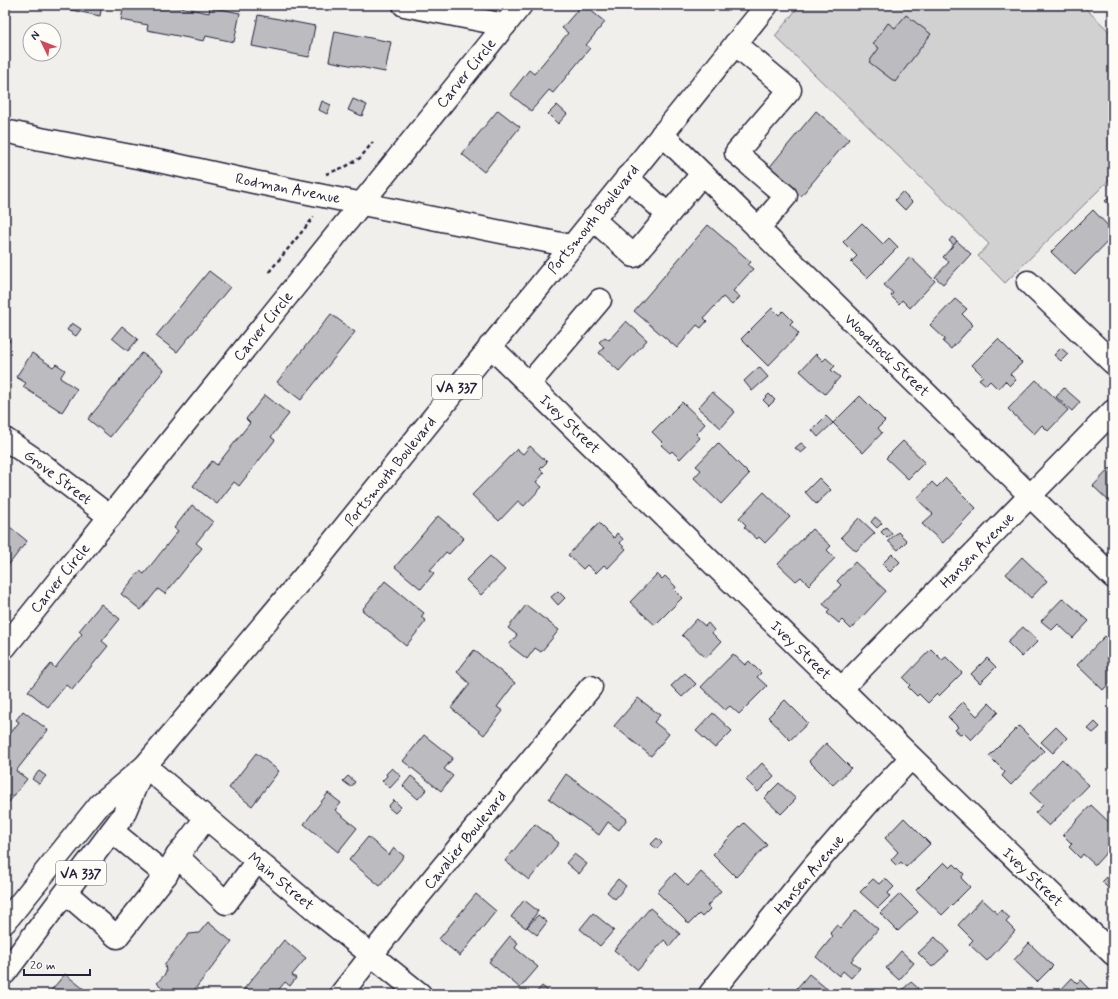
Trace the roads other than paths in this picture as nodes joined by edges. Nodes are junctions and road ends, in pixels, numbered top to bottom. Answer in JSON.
{"nodes":[{"id":1,"x":404,"y":5,"type":"edge"},
{"id":2,"x":521,"y":5,"type":"edge"},
{"id":3,"x":767,"y":5,"type":"edge"},
{"id":4,"x":505,"y":24,"type":"junction"},
{"id":5,"x":735,"y":44,"type":"junction"},
{"id":6,"x":5,"y":130,"type":"edge"},
{"id":7,"x":662,"y":134,"type":"junction"},
{"id":8,"x":702,"y":174,"type":"junction"},
{"id":9,"x":627,"y":177,"type":"junction"},
{"id":10,"x":362,"y":203,"type":"junction"},
{"id":11,"x":668,"y":215,"type":"junction"},
{"id":12,"x":593,"y":219,"type":"junction"},
{"id":13,"x":758,"y":229,"type":"junction"},
{"id":14,"x":571,"y":246,"type":"junction"},
{"id":15,"x":1028,"y":282,"type":"dead end"},
{"id":16,"x":600,"y":300,"type":"dead end"},
{"id":17,"x":490,"y":346,"type":"junction"},
{"id":18,"x":1113,"y":363,"type":"edge"},
{"id":19,"x":528,"y":384,"type":"junction"},
{"id":20,"x":1113,"y":411,"type":"edge"},
{"id":21,"x":5,"y":439,"type":"edge"},
{"id":22,"x":1030,"y":495,"type":"junction"},
{"id":23,"x":110,"y":516,"type":"junction"},
{"id":24,"x":1113,"y":576,"type":"edge"},
{"id":25,"x":5,"y":647,"type":"edge"},
{"id":26,"x":591,"y":687,"type":"dead end"},
{"id":27,"x":841,"y":689,"type":"junction"},
{"id":28,"x":911,"y":758,"type":"junction"},
{"id":29,"x":144,"y":766,"type":"junction"},
{"id":30,"x":206,"y":818,"type":"junction"},
{"id":31,"x":112,"y":831,"type":"junction"},
{"id":32,"x":177,"y":856,"type":"junction"},
{"id":33,"x":257,"y":861,"type":"junction"},
{"id":34,"x":166,"y":875,"type":"junction"},
{"id":35,"x":66,"y":893,"type":"junction"},
{"id":36,"x":6,"y":920,"type":"edge"},
{"id":37,"x":1113,"y":954,"type":"edge"},
{"id":38,"x":371,"y":955,"type":"junction"},
{"id":39,"x":5,"y":973,"type":"edge"},
{"id":40,"x":341,"y":994,"type":"edge"},
{"id":41,"x":420,"y":994,"type":"edge"},
{"id":42,"x":710,"y":994,"type":"edge"}],
"edges":[{"from":1,"to":4,"type":"street"},
{"from":2,"to":4,"type":"street","name":"Carver Circle"},
{"from":3,"to":5,"type":"street","name":"Portsmouth Boulevard","number":"VA 337"},
{"from":4,"to":10,"type":"street","name":"Carver Circle"},
{"from":5,"to":7,"type":"street","name":"Portsmouth Boulevard","number":"VA 337"},
{"from":5,"to":13,"type":"street"},
{"from":6,"to":10,"type":"street","name":"Rodman Avenue"},
{"from":7,"to":8,"type":"street","name":"Woodstock Street"},
{"from":7,"to":9,"type":"street","name":"Portsmouth Boulevard","number":"VA 337"},
{"from":8,"to":11,"type":"street"},
{"from":8,"to":13,"type":"street","name":"Woodstock Street"},
{"from":9,"to":11,"type":"street"},
{"from":9,"to":12,"type":"street","name":"Portsmouth Boulevard","number":"VA 337"},
{"from":10,"to":14,"type":"street","name":"Rodman Avenue"},
{"from":10,"to":23,"type":"street","name":"Carver Circle"},
{"from":11,"to":12,"type":"street"},
{"from":12,"to":14,"type":"street","name":"Portsmouth Boulevard","number":"VA 337"},
{"from":13,"to":22,"type":"street","name":"Woodstock Street"},
{"from":14,"to":17,"type":"street","name":"Portsmouth Boulevard","number":"VA 337"},
{"from":15,"to":18,"type":"street"},
{"from":16,"to":19,"type":"street"},
{"from":17,"to":19,"type":"street","name":"Ivey Street"},
{"from":17,"to":29,"type":"street","name":"Portsmouth Boulevard","number":"VA 337"},
{"from":19,"to":27,"type":"street","name":"Ivey Street"},
{"from":20,"to":22,"type":"street","name":"Hansen Avenue"},
{"from":21,"to":23,"type":"street","name":"Grove Street"},
{"from":22,"to":24,"type":"street","name":"Woodstock Street"},
{"from":22,"to":27,"type":"street","name":"Hansen Avenue"},
{"from":23,"to":25,"type":"street","name":"Carver Circle"},
{"from":26,"to":38,"type":"street","name":"Cavalier Boulevard"},
{"from":27,"to":28,"type":"street","name":"Ivey Street"},
{"from":28,"to":37,"type":"street","name":"Ivey Street"},
{"from":28,"to":42,"type":"street","name":"Hansen Avenue"},
{"from":29,"to":30,"type":"street","name":"Main Street"},
{"from":29,"to":31,"type":"street","name":"Portsmouth Boulevard","number":"VA 337"},
{"from":29,"to":36,"type":"street","name":"Portsmouth Boulevard","number":"VA 337"},
{"from":30,"to":32,"type":"street"},
{"from":30,"to":33,"type":"street","name":"Main Street"},
{"from":31,"to":34,"type":"street"},
{"from":31,"to":35,"type":"street","name":"Portsmouth Boulevard","number":"VA 337"},
{"from":32,"to":33,"type":"street"},
{"from":32,"to":34,"type":"street"},
{"from":33,"to":38,"type":"street","name":"Main Street"},
{"from":34,"to":35,"type":"street"},
{"from":35,"to":39,"type":"street","name":"Portsmouth Boulevard","number":"VA 337"},
{"from":38,"to":40,"type":"street","name":"Cavalier Boulevard"},
{"from":38,"to":41,"type":"street","name":"Main Street"}]}
